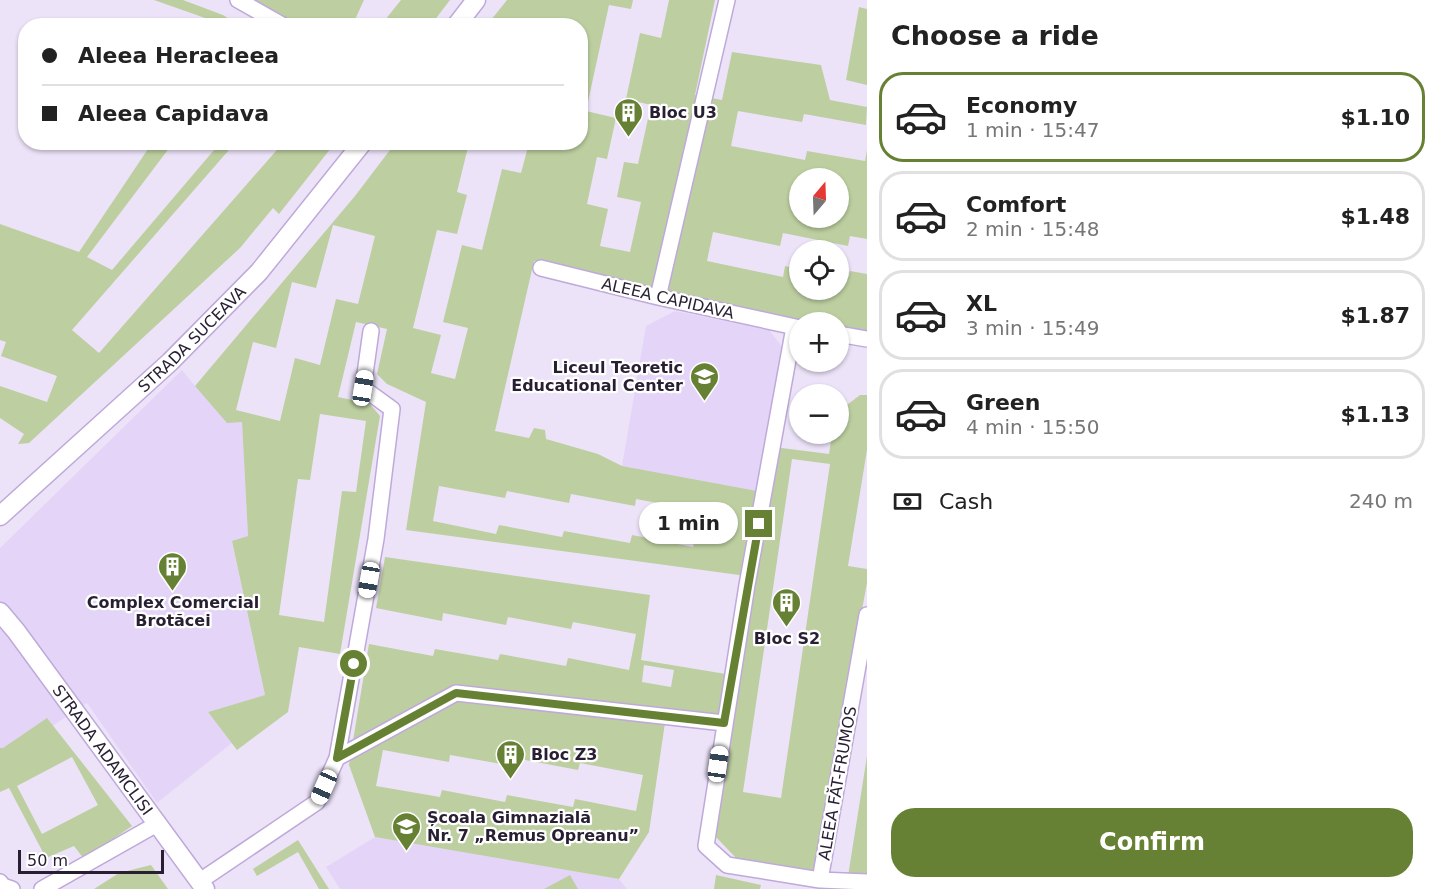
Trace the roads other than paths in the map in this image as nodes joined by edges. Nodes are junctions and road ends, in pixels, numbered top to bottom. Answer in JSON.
{"nodes":[{"id":1,"x":238,"y":0,"type":"edge"},
{"id":2,"x":476,"y":0,"type":"edge"},
{"id":3,"x":727,"y":0,"type":"edge"},
{"id":4,"x":270,"y":18,"type":"edge"},
{"id":5,"x":462,"y":18,"type":"edge"},
{"id":6,"x":357,"y":150,"type":"edge"},
{"id":7,"x":541,"y":268,"type":"dead end"},
{"id":8,"x":658,"y":297,"type":"junction"},
{"id":9,"x":789,"y":325,"type":"edge"},
{"id":10,"x":371,"y":332,"type":"dead end"},
{"id":11,"x":849,"y":336,"type":"edge"},
{"id":12,"x":867,"y":339,"type":"edge"},
{"id":13,"x":789,"y":366,"type":"edge"},
{"id":14,"x":0,"y":516,"type":"edge"},
{"id":15,"x":0,"y":612,"type":"edge"},
{"id":16,"x":867,"y":615,"type":"edge"},
{"id":17,"x":724,"y":723,"type":"junction"},
{"id":18,"x":337,"y":758,"type":"junction"},
{"id":19,"x":157,"y":824,"type":"junction"},
{"id":20,"x":820,"y":880,"type":"junction"},
{"id":21,"x":0,"y":882,"type":"edge"},
{"id":22,"x":867,"y":882,"type":"edge"},
{"id":23,"x":203,"y":885,"type":"edge"},
{"id":24,"x":839,"y":885,"type":"edge"},
{"id":25,"x":12,"y":889,"type":"edge"},
{"id":26,"x":42,"y":889,"type":"edge"}],
"edges":[{"from":1,"to":4,"type":"street"},
{"from":2,"to":5,"type":"street"},
{"from":3,"to":8,"type":"street"},
{"from":6,"to":14,"type":"street","name":"STRADA SUCEAVA"},
{"from":7,"to":8,"type":"street","name":"ALEEA CAPIDAVA"},
{"from":8,"to":9,"type":"street","name":"ALEEA CAPIDAVA"},
{"from":10,"to":18,"type":"street"},
{"from":11,"to":12,"type":"street"},
{"from":13,"to":17,"type":"street","name":"ALEEA CAPIDAVA"},
{"from":15,"to":19,"type":"street","name":"STRADA ADAMCLISI"},
{"from":16,"to":20,"type":"street","name":"ALEEA FĂT-FRUMOS"},
{"from":17,"to":18,"type":"street"},
{"from":17,"to":20,"type":"street","name":"ALEEA CAPIDAVA"},
{"from":18,"to":23,"type":"street"},
{"from":19,"to":23,"type":"street","name":"STRADA ADAMCLISI"},
{"from":19,"to":26,"type":"street"},
{"from":20,"to":24,"type":"street"},
{"from":21,"to":25,"type":"street"},
{"from":22,"to":24,"type":"street"}]}
